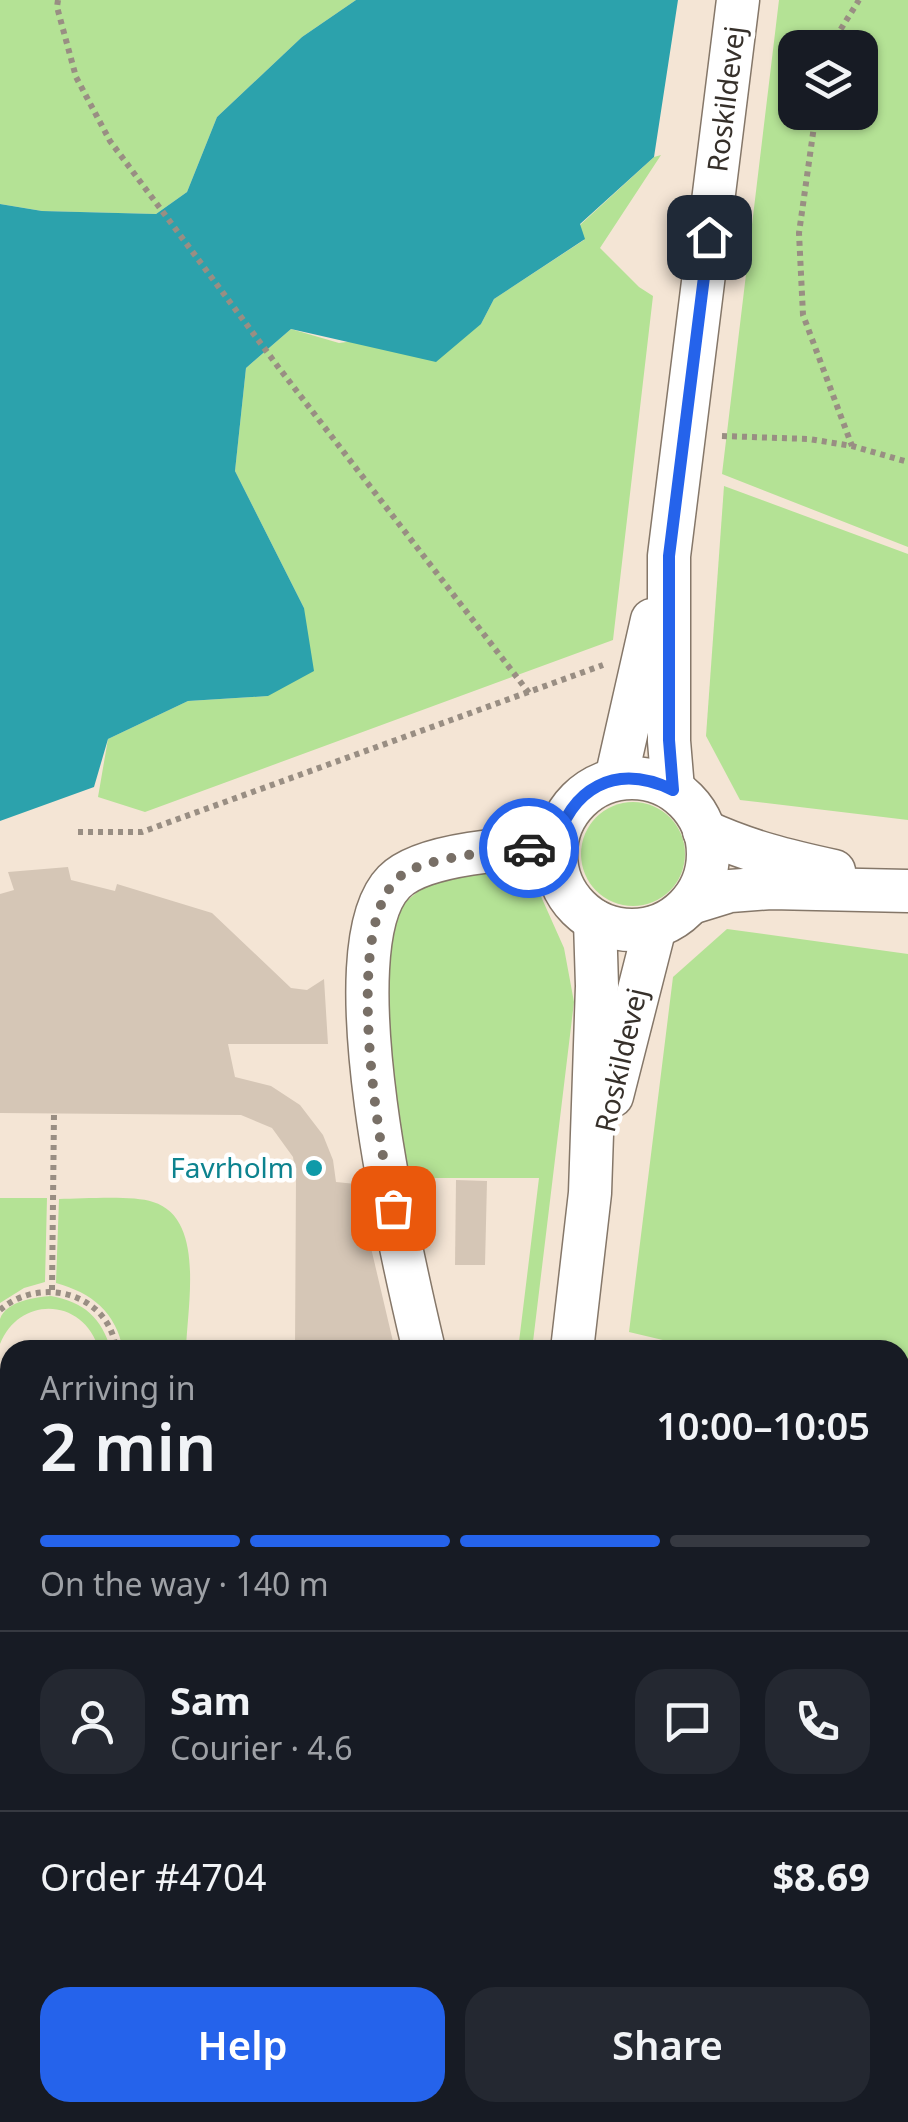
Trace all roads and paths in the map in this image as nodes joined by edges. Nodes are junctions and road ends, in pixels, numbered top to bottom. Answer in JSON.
{"nodes":[{"id":1,"x":58,"y":0,"type":"edge"},
{"id":2,"x":738,"y":0,"type":"edge"},
{"id":3,"x":859,"y":0,"type":"edge"},
{"id":4,"x":840,"y":30,"type":"edge"},
{"id":5,"x":813,"y":130,"type":"edge"},
{"id":6,"x":684,"y":434,"type":"junction"},
{"id":7,"x":852,"y":446,"type":"junction"},
{"id":8,"x":908,"y":462,"type":"edge"},
{"id":9,"x":669,"y":556,"type":"junction"},
{"id":10,"x":645,"y":649,"type":"junction"},
{"id":11,"x":528,"y":693,"type":"junction"},
{"id":12,"x":616,"y":779,"type":"junction"},
{"id":13,"x":673,"y":790,"type":"junction"},
{"id":14,"x":704,"y":830,"type":"junction"},
{"id":15,"x":78,"y":832,"type":"dead end"},
{"id":16,"x":555,"y":848,"type":"junction"},
{"id":17,"x":908,"y":888,"type":"edge"},
{"id":18,"x":691,"y":903,"type":"junction"},
{"id":19,"x":595,"y":921,"type":"junction"},
{"id":20,"x":655,"y":927,"type":"junction"},
{"id":21,"x":54,"y":1113,"type":"dead end"},
{"id":22,"x":590,"y":1193,"type":"junction"},
{"id":23,"x":52,"y":1290,"type":"junction"},
{"id":24,"x":0,"y":1310,"type":"edge"},
{"id":25,"x":112,"y":1340,"type":"edge"},
{"id":26,"x":422,"y":1340,"type":"edge"},
{"id":27,"x":573,"y":1340,"type":"edge"}],
"edges":[{"from":1,"to":11,"type":"path"},
{"from":2,"to":6,"type":"street","name":"Roskildevej"},
{"from":3,"to":4,"type":"path"},
{"from":5,"to":7,"type":"path"},
{"from":6,"to":7,"type":"path"},
{"from":6,"to":9,"type":"street","name":"Roskildevej"},
{"from":7,"to":8,"type":"path"},
{"from":9,"to":10,"type":"street","name":"Roskildevej"},
{"from":9,"to":13,"type":"street","name":"Roskildevej"},
{"from":10,"to":11,"type":"path"},
{"from":10,"to":12,"type":"street","name":"Roskildevej"},
{"from":11,"to":15,"type":"path"},
{"from":12,"to":13,"type":"street"},
{"from":12,"to":16,"type":"street"},
{"from":13,"to":14,"type":"street"},
{"from":14,"to":17,"type":"street"},
{"from":14,"to":18,"type":"street"},
{"from":16,"to":19,"type":"street"},
{"from":16,"to":26,"type":"street"},
{"from":17,"to":18,"type":"street"},
{"from":18,"to":20,"type":"street"},
{"from":19,"to":20,"type":"street"},
{"from":19,"to":22,"type":"street","name":"Roskildevej"},
{"from":20,"to":22,"type":"street","name":"Roskildevej"},
{"from":21,"to":23,"type":"path"},
{"from":22,"to":27,"type":"street","name":"Roskildevej"},
{"from":23,"to":24,"type":"path"},
{"from":23,"to":25,"type":"path"}]}
